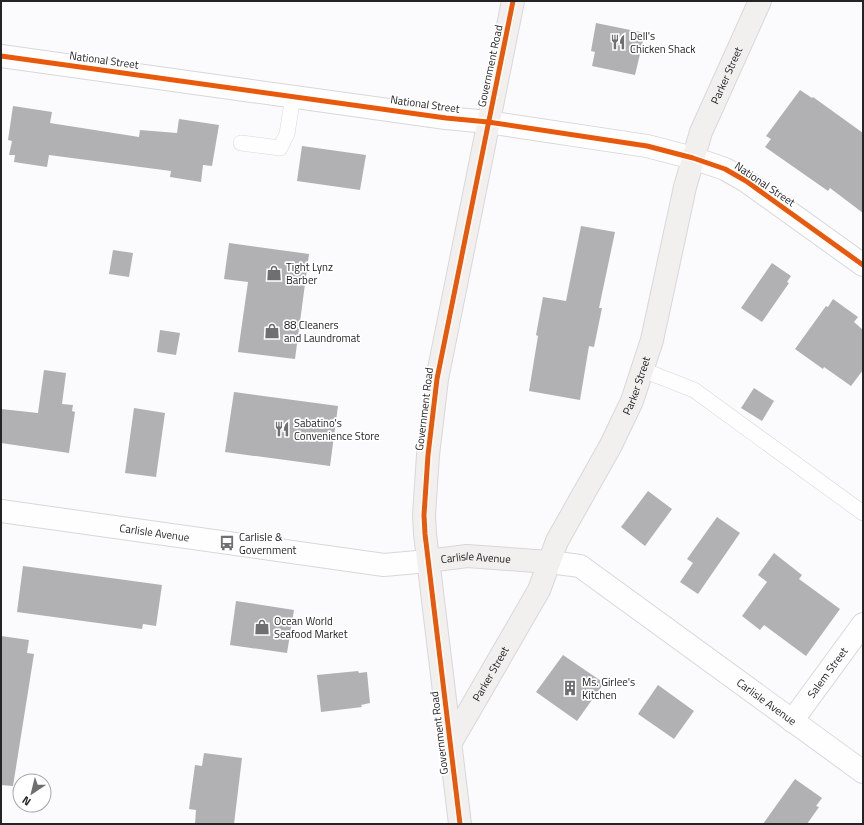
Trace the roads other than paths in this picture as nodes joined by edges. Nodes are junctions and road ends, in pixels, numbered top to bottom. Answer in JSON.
{"nodes":[{"id":1,"x":513,"y":1,"type":"edge"},
{"id":2,"x":760,"y":1,"type":"edge"},
{"id":3,"x":1,"y":56,"type":"edge"},
{"id":4,"x":293,"y":96,"type":"junction"},
{"id":5,"x":488,"y":122,"type":"junction"},
{"id":6,"x":241,"y":144,"type":"dead end"},
{"id":7,"x":693,"y":158,"type":"junction"},
{"id":8,"x":863,"y":265,"type":"edge"},
{"id":9,"x":643,"y":370,"type":"junction"},
{"id":10,"x":1,"y":511,"type":"edge"},
{"id":11,"x":863,"y":513,"type":"edge"},
{"id":12,"x":428,"y":561,"type":"junction"},
{"id":13,"x":548,"y":562,"type":"junction"},
{"id":14,"x":863,"y":624,"type":"edge"},
{"id":15,"x":792,"y":721,"type":"junction"},
{"id":16,"x":450,"y":744,"type":"junction"},
{"id":17,"x":863,"y":772,"type":"edge"},
{"id":18,"x":460,"y":824,"type":"edge"}],
"edges":[{"from":1,"to":5,"type":"main road","name":"Government Road"},
{"from":2,"to":7,"type":"main road","name":"Parker Street"},
{"from":3,"to":4,"type":"street","name":"National Street"},
{"from":4,"to":5,"type":"street","name":"National Street"},
{"from":4,"to":6,"type":"lane"},
{"from":5,"to":7,"type":"street","name":"National Street"},
{"from":5,"to":12,"type":"main road","name":"Government Road"},
{"from":7,"to":8,"type":"street","name":"National Street"},
{"from":7,"to":9,"type":"main road","name":"Parker Street"},
{"from":9,"to":11,"type":"lane"},
{"from":9,"to":13,"type":"main road","name":"Parker Street"},
{"from":10,"to":12,"type":"street","name":"Carlisle Avenue"},
{"from":12,"to":13,"type":"main road","name":"Carlisle Avenue"},
{"from":12,"to":16,"type":"main road","name":"Government Road"},
{"from":13,"to":15,"type":"street","name":"Carlisle Avenue"},
{"from":13,"to":16,"type":"main road","name":"Parker Street"},
{"from":14,"to":15,"type":"street","name":"Salem Street"},
{"from":15,"to":17,"type":"street","name":"Carlisle Avenue"},
{"from":16,"to":18,"type":"main road","name":"Government Road"}]}
